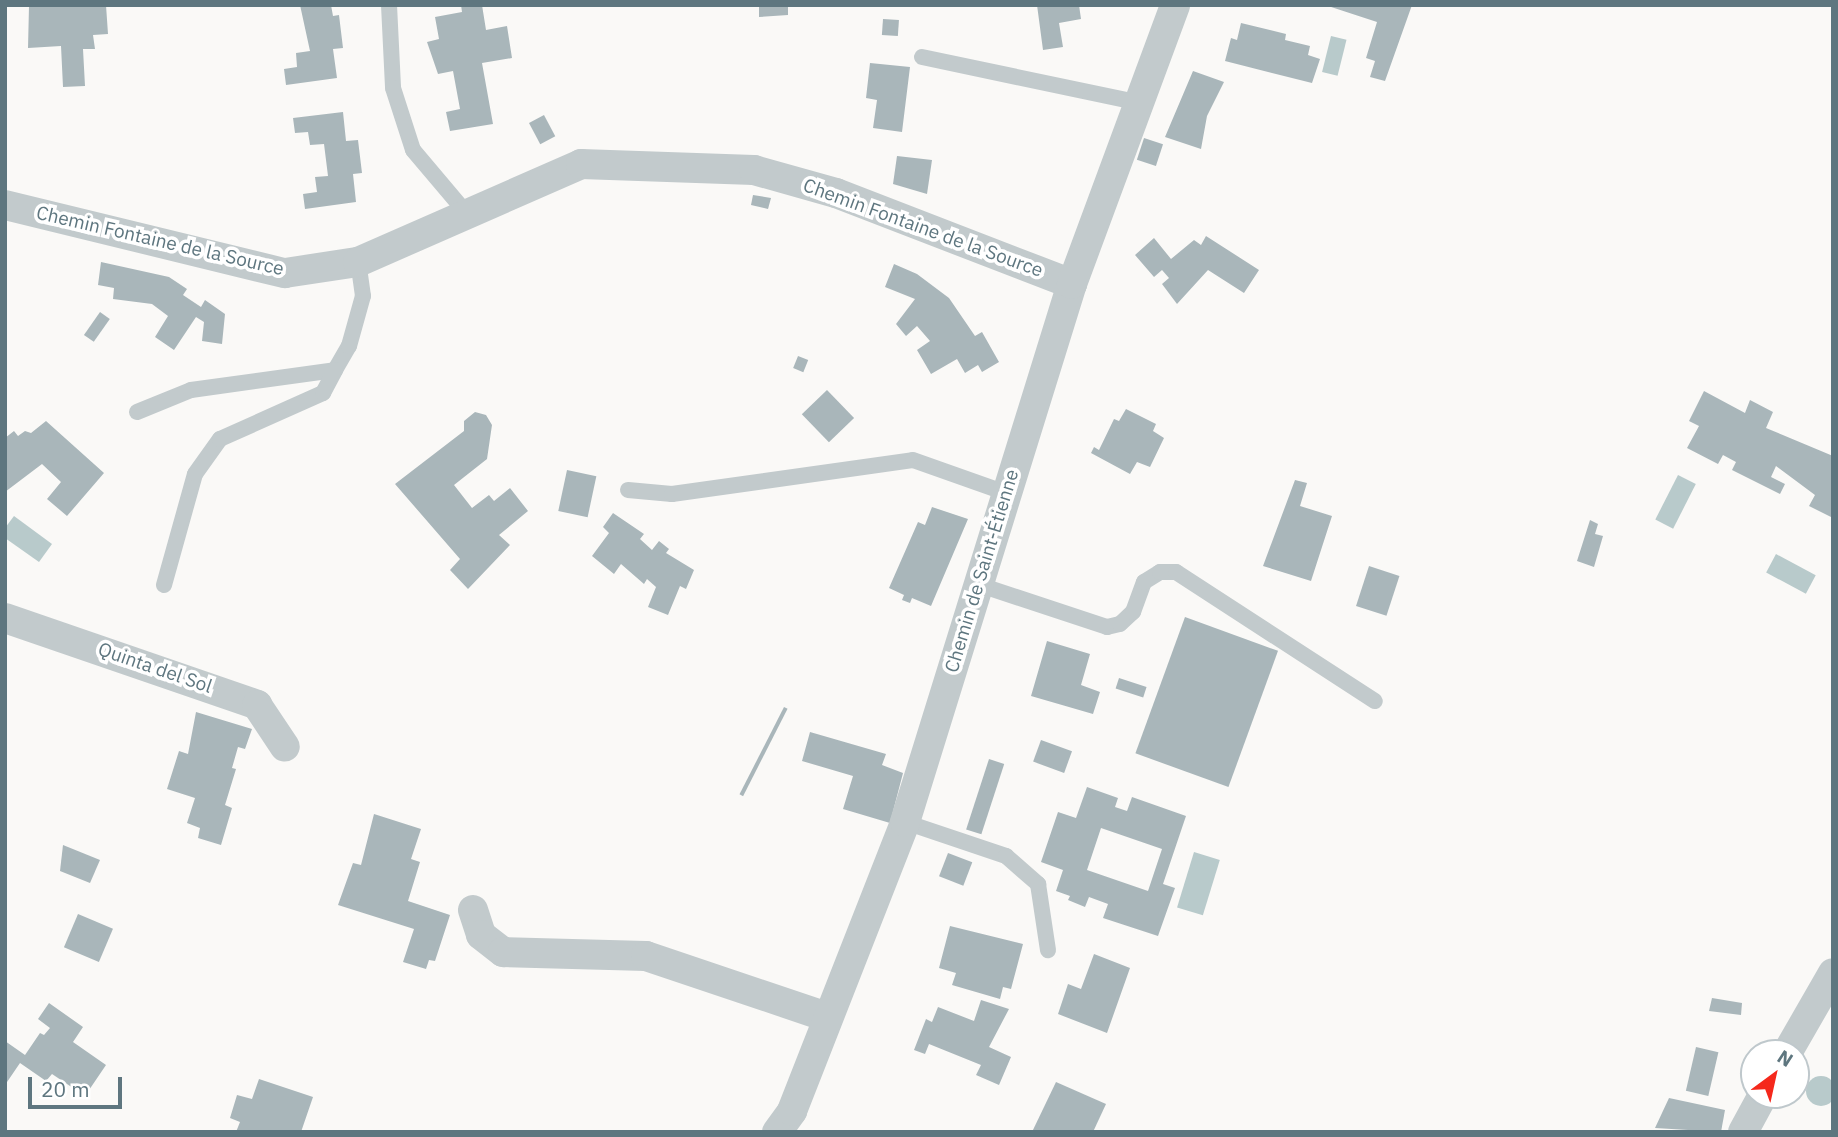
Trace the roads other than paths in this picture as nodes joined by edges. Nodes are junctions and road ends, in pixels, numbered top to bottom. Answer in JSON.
{"nodes":[{"id":1,"x":389,"y":5,"type":"edge"},
{"id":2,"x":1175,"y":5,"type":"edge"},
{"id":3,"x":922,"y":57,"type":"dead end"},
{"id":4,"x":1141,"y":103,"type":"junction"},
{"id":5,"x":5,"y":205,"type":"edge"},
{"id":6,"x":467,"y":214,"type":"junction"},
{"id":7,"x":358,"y":262,"type":"junction"},
{"id":8,"x":1072,"y":284,"type":"junction"},
{"id":9,"x":335,"y":370,"type":"junction"},
{"id":10,"x":137,"y":412,"type":"dead end"},
{"id":11,"x":628,"y":490,"type":"dead end"},
{"id":12,"x":1006,"y":494,"type":"junction"},
{"id":13,"x":977,"y":584,"type":"junction"},
{"id":14,"x":164,"y":585,"type":"dead end"},
{"id":15,"x":5,"y":618,"type":"edge"},
{"id":16,"x":1375,"y":701,"type":"dead end"},
{"id":17,"x":285,"y":747,"type":"dead end"},
{"id":18,"x":905,"y":822,"type":"junction"},
{"id":19,"x":473,"y":910,"type":"dead end"},
{"id":20,"x":1048,"y":950,"type":"dead end"},
{"id":21,"x":1833,"y":973,"type":"edge"},
{"id":22,"x":1825,"y":1004,"type":"edge"},
{"id":23,"x":827,"y":1017,"type":"junction"},
{"id":24,"x":1798,"y":1039,"type":"edge"},
{"id":25,"x":1756,"y":1109,"type":"edge"},
{"id":26,"x":777,"y":1132,"type":"edge"},
{"id":27,"x":1744,"y":1132,"type":"edge"}],
"edges":[{"from":1,"to":6,"type":"lane"},
{"from":2,"to":4,"type":"street","name":"Chemin de Saint-Étienne"},
{"from":3,"to":4,"type":"lane"},
{"from":4,"to":8,"type":"street","name":"Chemin de Saint-Étienne"},
{"from":5,"to":7,"type":"street","name":"Chemin Fontaine de la Source"},
{"from":6,"to":7,"type":"street","name":"Chemin Fontaine de la Source"},
{"from":6,"to":8,"type":"street","name":"Chemin Fontaine de la Source"},
{"from":7,"to":9,"type":"lane"},
{"from":8,"to":12,"type":"street","name":"Chemin de Saint-Étienne"},
{"from":9,"to":10,"type":"lane"},
{"from":9,"to":14,"type":"lane"},
{"from":11,"to":12,"type":"lane"},
{"from":12,"to":13,"type":"street","name":"Chemin de Saint-Étienne"},
{"from":13,"to":16,"type":"lane"},
{"from":13,"to":18,"type":"street","name":"Chemin de Saint-Étienne"},
{"from":15,"to":17,"type":"street","name":"Quinta del Sol"},
{"from":18,"to":20,"type":"lane"},
{"from":18,"to":23,"type":"street","name":"Chemin de Saint-Étienne"},
{"from":19,"to":23,"type":"street"},
{"from":21,"to":22,"type":"street"},
{"from":22,"to":24,"type":"street"},
{"from":23,"to":26,"type":"street","name":"Chemin de Saint-Étienne"},
{"from":25,"to":27,"type":"street"}]}
